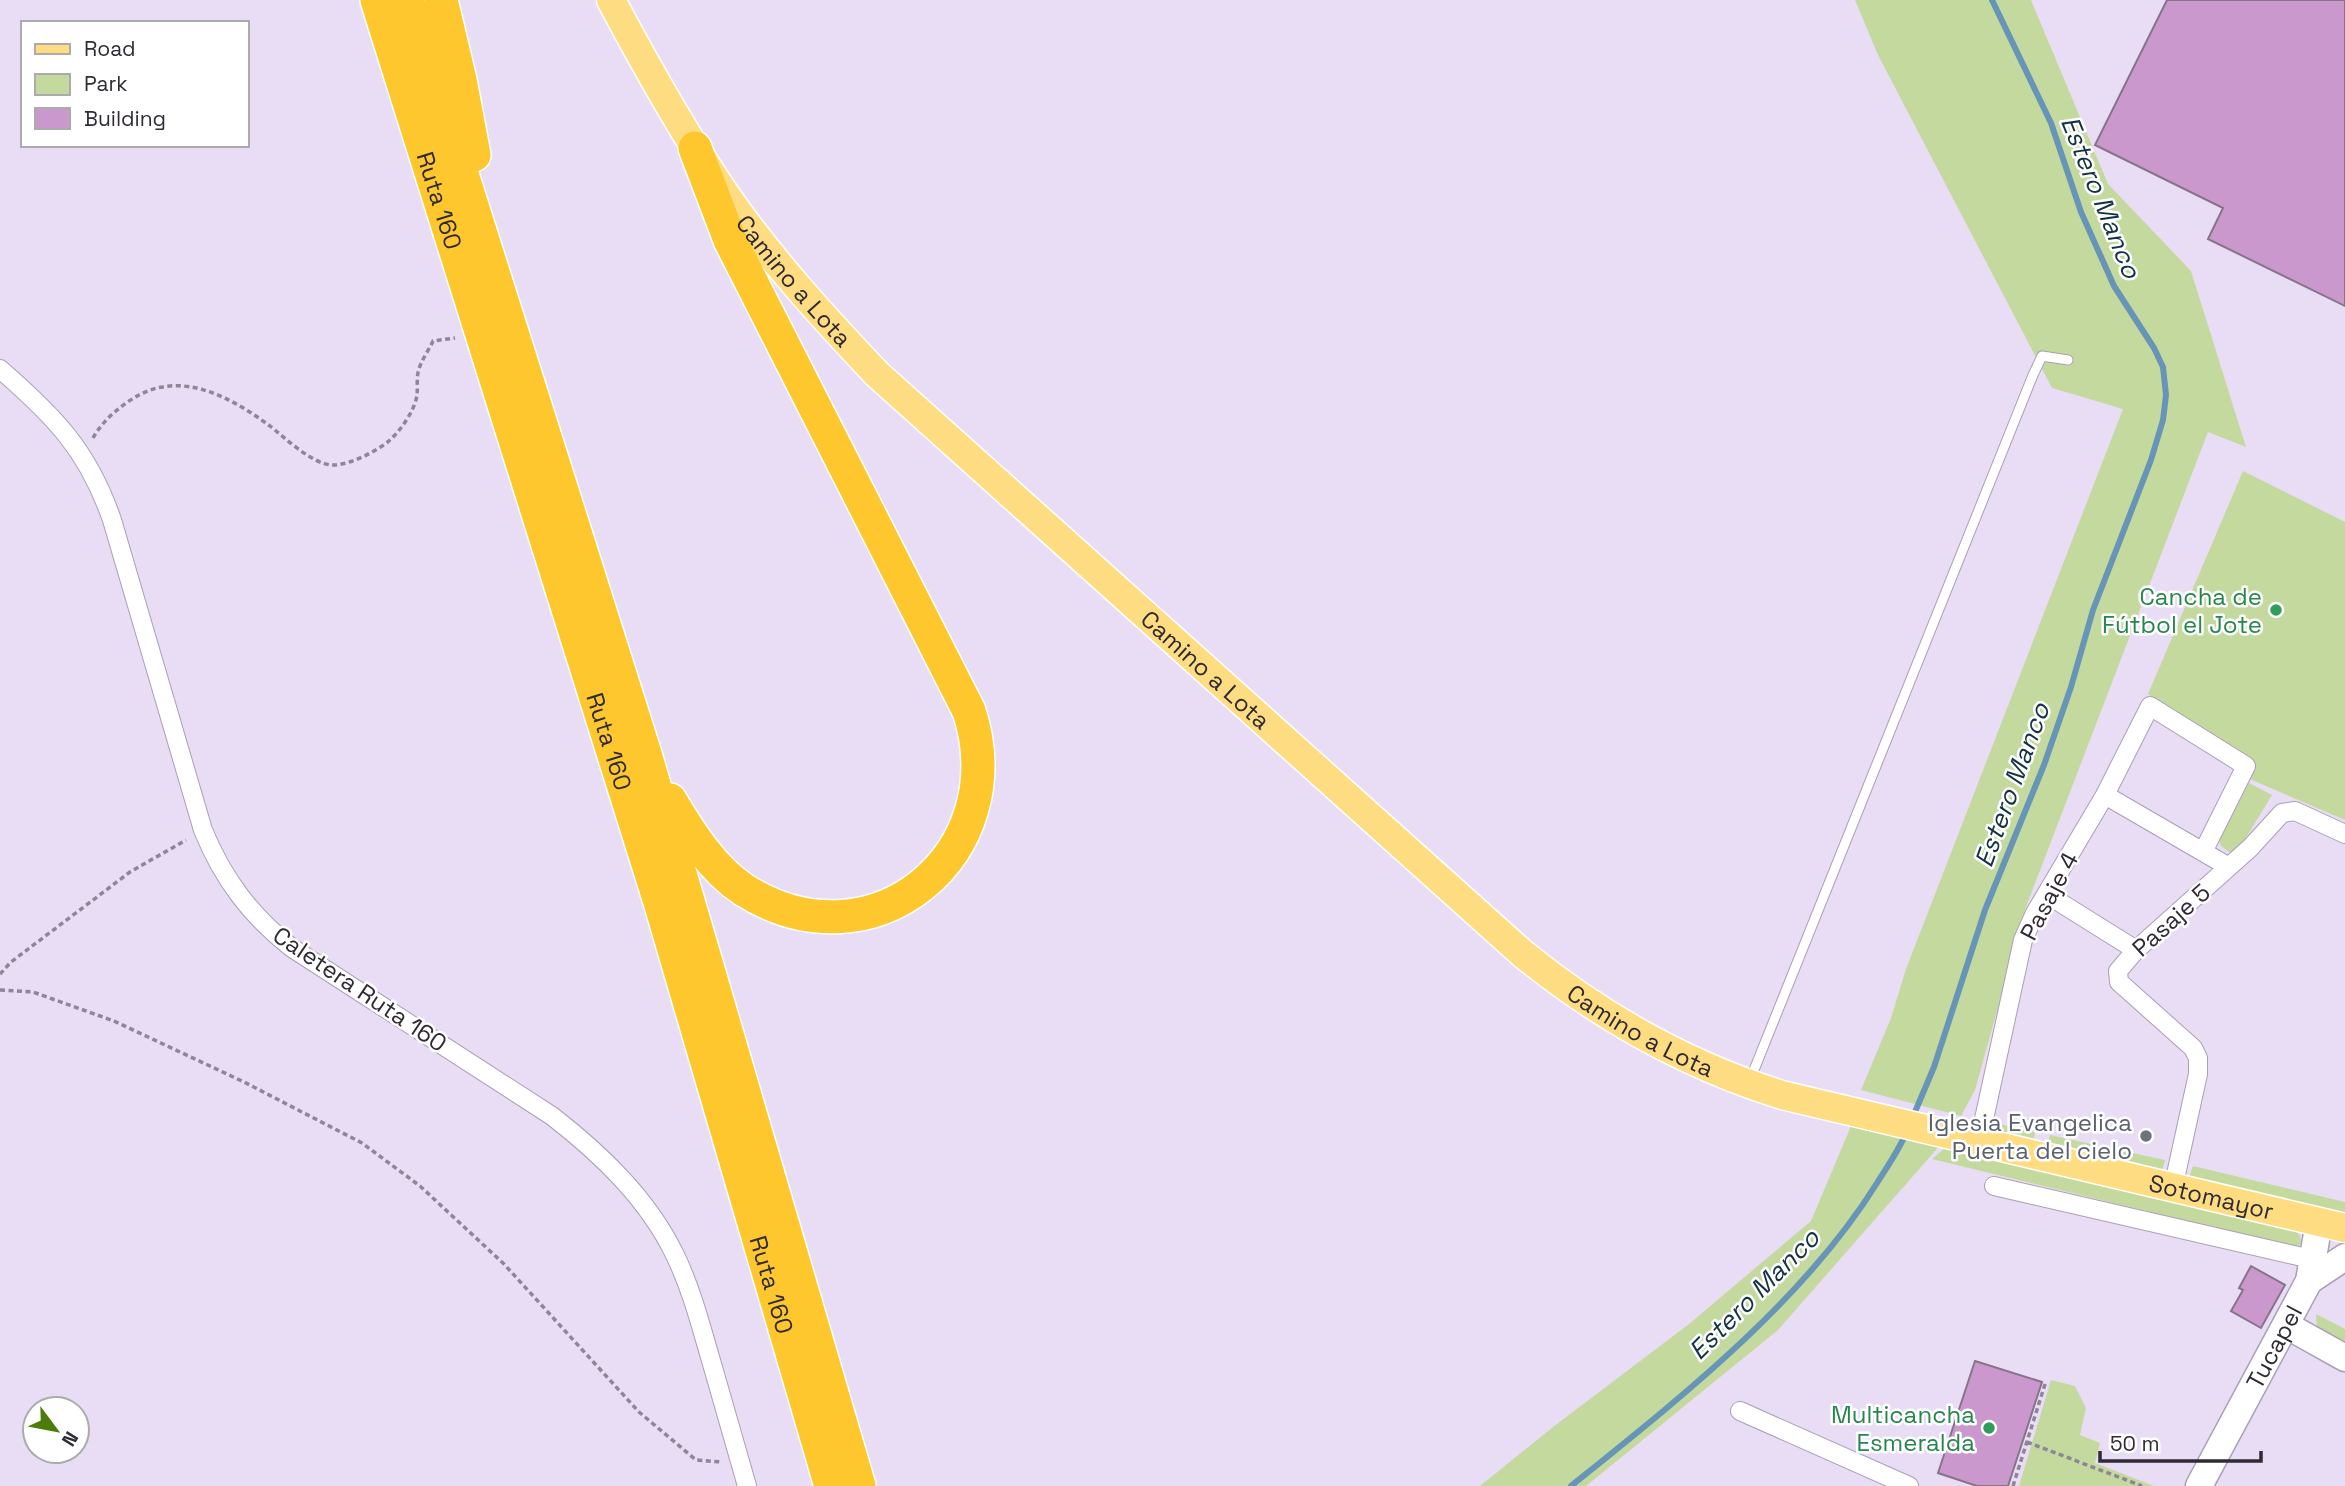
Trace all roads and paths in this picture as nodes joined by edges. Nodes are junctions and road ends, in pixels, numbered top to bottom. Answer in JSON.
{"nodes":[{"id":1,"x":357,"y":0,"type":"edge"},
{"id":2,"x":377,"y":0,"type":"edge"},
{"id":3,"x":407,"y":0,"type":"edge"},
{"id":4,"x":441,"y":0,"type":"edge"},
{"id":5,"x":611,"y":0,"type":"edge"},
{"id":6,"x":408,"y":98,"type":"junction"},
{"id":7,"x":695,"y":148,"type":"junction"},
{"id":8,"x":486,"y":254,"type":"junction"},
{"id":9,"x":482,"y":334,"type":"junction"},
{"id":10,"x":2068,"y":360,"type":"dead end"},
{"id":11,"x":0,"y":369,"type":"edge"},
{"id":12,"x":86,"y":461,"type":"junction"},
{"id":13,"x":645,"y":754,"type":"junction"},
{"id":14,"x":2105,"y":795,"type":"junction"},
{"id":15,"x":203,"y":830,"type":"junction"},
{"id":16,"x":2345,"y":834,"type":"edge"},
{"id":17,"x":2203,"y":852,"type":"junction"},
{"id":18,"x":2229,"y":867,"type":"junction"},
{"id":19,"x":2048,"y":895,"type":"junction"},
{"id":20,"x":2136,"y":950,"type":"junction"},
{"id":21,"x":0,"y":974,"type":"edge"},
{"id":22,"x":0,"y":990,"type":"edge"},
{"id":23,"x":1748,"y":1084,"type":"junction"},
{"id":24,"x":1967,"y":1139,"type":"junction"},
{"id":25,"x":1994,"y":1186,"type":"dead end"},
{"id":26,"x":2173,"y":1188,"type":"junction"},
{"id":27,"x":2332,"y":1225,"type":"edge"},
{"id":28,"x":2345,"y":1257,"type":"edge"},
{"id":29,"x":2310,"y":1270,"type":"junction"},
{"id":30,"x":2286,"y":1325,"type":"junction"},
{"id":31,"x":2345,"y":1358,"type":"edge"},
{"id":32,"x":2046,"y":1381,"type":"dead end"},
{"id":33,"x":1740,"y":1410,"type":"dead end"},
{"id":34,"x":2028,"y":1442,"type":"junction"},
{"id":35,"x":739,"y":1456,"type":"junction"},
{"id":36,"x":747,"y":1486,"type":"edge"},
{"id":37,"x":831,"y":1486,"type":"edge"},
{"id":38,"x":859,"y":1486,"type":"edge"},
{"id":39,"x":1909,"y":1486,"type":"edge"},
{"id":40,"x":2013,"y":1486,"type":"edge"},
{"id":41,"x":2142,"y":1486,"type":"edge"},
{"id":42,"x":2199,"y":1486,"type":"edge"}],
"edges":[{"from":1,"to":6,"type":"highway"},
{"from":2,"to":6,"type":"highway","name":"Ruta 160"},
{"from":3,"to":8,"type":"highway","name":"Ruta 160"},
{"from":4,"to":8,"type":"highway"},
{"from":5,"to":7,"type":"main road","name":"Camino a Lota"},
{"from":6,"to":9,"type":"highway","name":"Ruta 160"},
{"from":7,"to":13,"type":"highway"},
{"from":7,"to":23,"type":"main road","name":"Camino a Lota"},
{"from":8,"to":13,"type":"highway","name":"Ruta 160"},
{"from":9,"to":12,"type":"path"},
{"from":9,"to":37,"type":"highway","name":"Ruta 160"},
{"from":10,"to":23,"type":"lane"},
{"from":11,"to":12,"type":"street","name":"Caletera Ruta 160"},
{"from":12,"to":15,"type":"street","name":"Caletera Ruta 160"},
{"from":13,"to":38,"type":"highway","name":"Ruta 160"},
{"from":14,"to":17,"type":"street"},
{"from":14,"to":17,"type":"street","name":"Pasaje 4"},
{"from":14,"to":19,"type":"street","name":"Pasaje 4"},
{"from":15,"to":21,"type":"path"},
{"from":15,"to":35,"type":"street","name":"Caletera Ruta 160"},
{"from":16,"to":18,"type":"street","name":"Pasaje 5"},
{"from":17,"to":18,"type":"street"},
{"from":18,"to":20,"type":"street","name":"Pasaje 5"},
{"from":19,"to":20,"type":"street"},
{"from":19,"to":24,"type":"street","name":"Pasaje 4"},
{"from":20,"to":26,"type":"street","name":"Pasaje 5"},
{"from":22,"to":35,"type":"path"},
{"from":23,"to":24,"type":"main road","name":"Camino a Lota"},
{"from":24,"to":26,"type":"main road","name":"Sotomayor"},
{"from":25,"to":29,"type":"street","name":"Sotomayor"},
{"from":26,"to":27,"type":"main road","name":"Sotomayor"},
{"from":27,"to":29,"type":"street","name":"Tucapel"},
{"from":28,"to":29,"type":"street","name":"Tucapel"},
{"from":29,"to":30,"type":"street","name":"Tucapel"},
{"from":30,"to":31,"type":"street"},
{"from":30,"to":42,"type":"street","name":"Tucapel"},
{"from":32,"to":34,"type":"path"},
{"from":33,"to":39,"type":"street"},
{"from":34,"to":40,"type":"path"},
{"from":34,"to":41,"type":"path"},
{"from":35,"to":36,"type":"street","name":"Caletera Ruta 160"}]}
